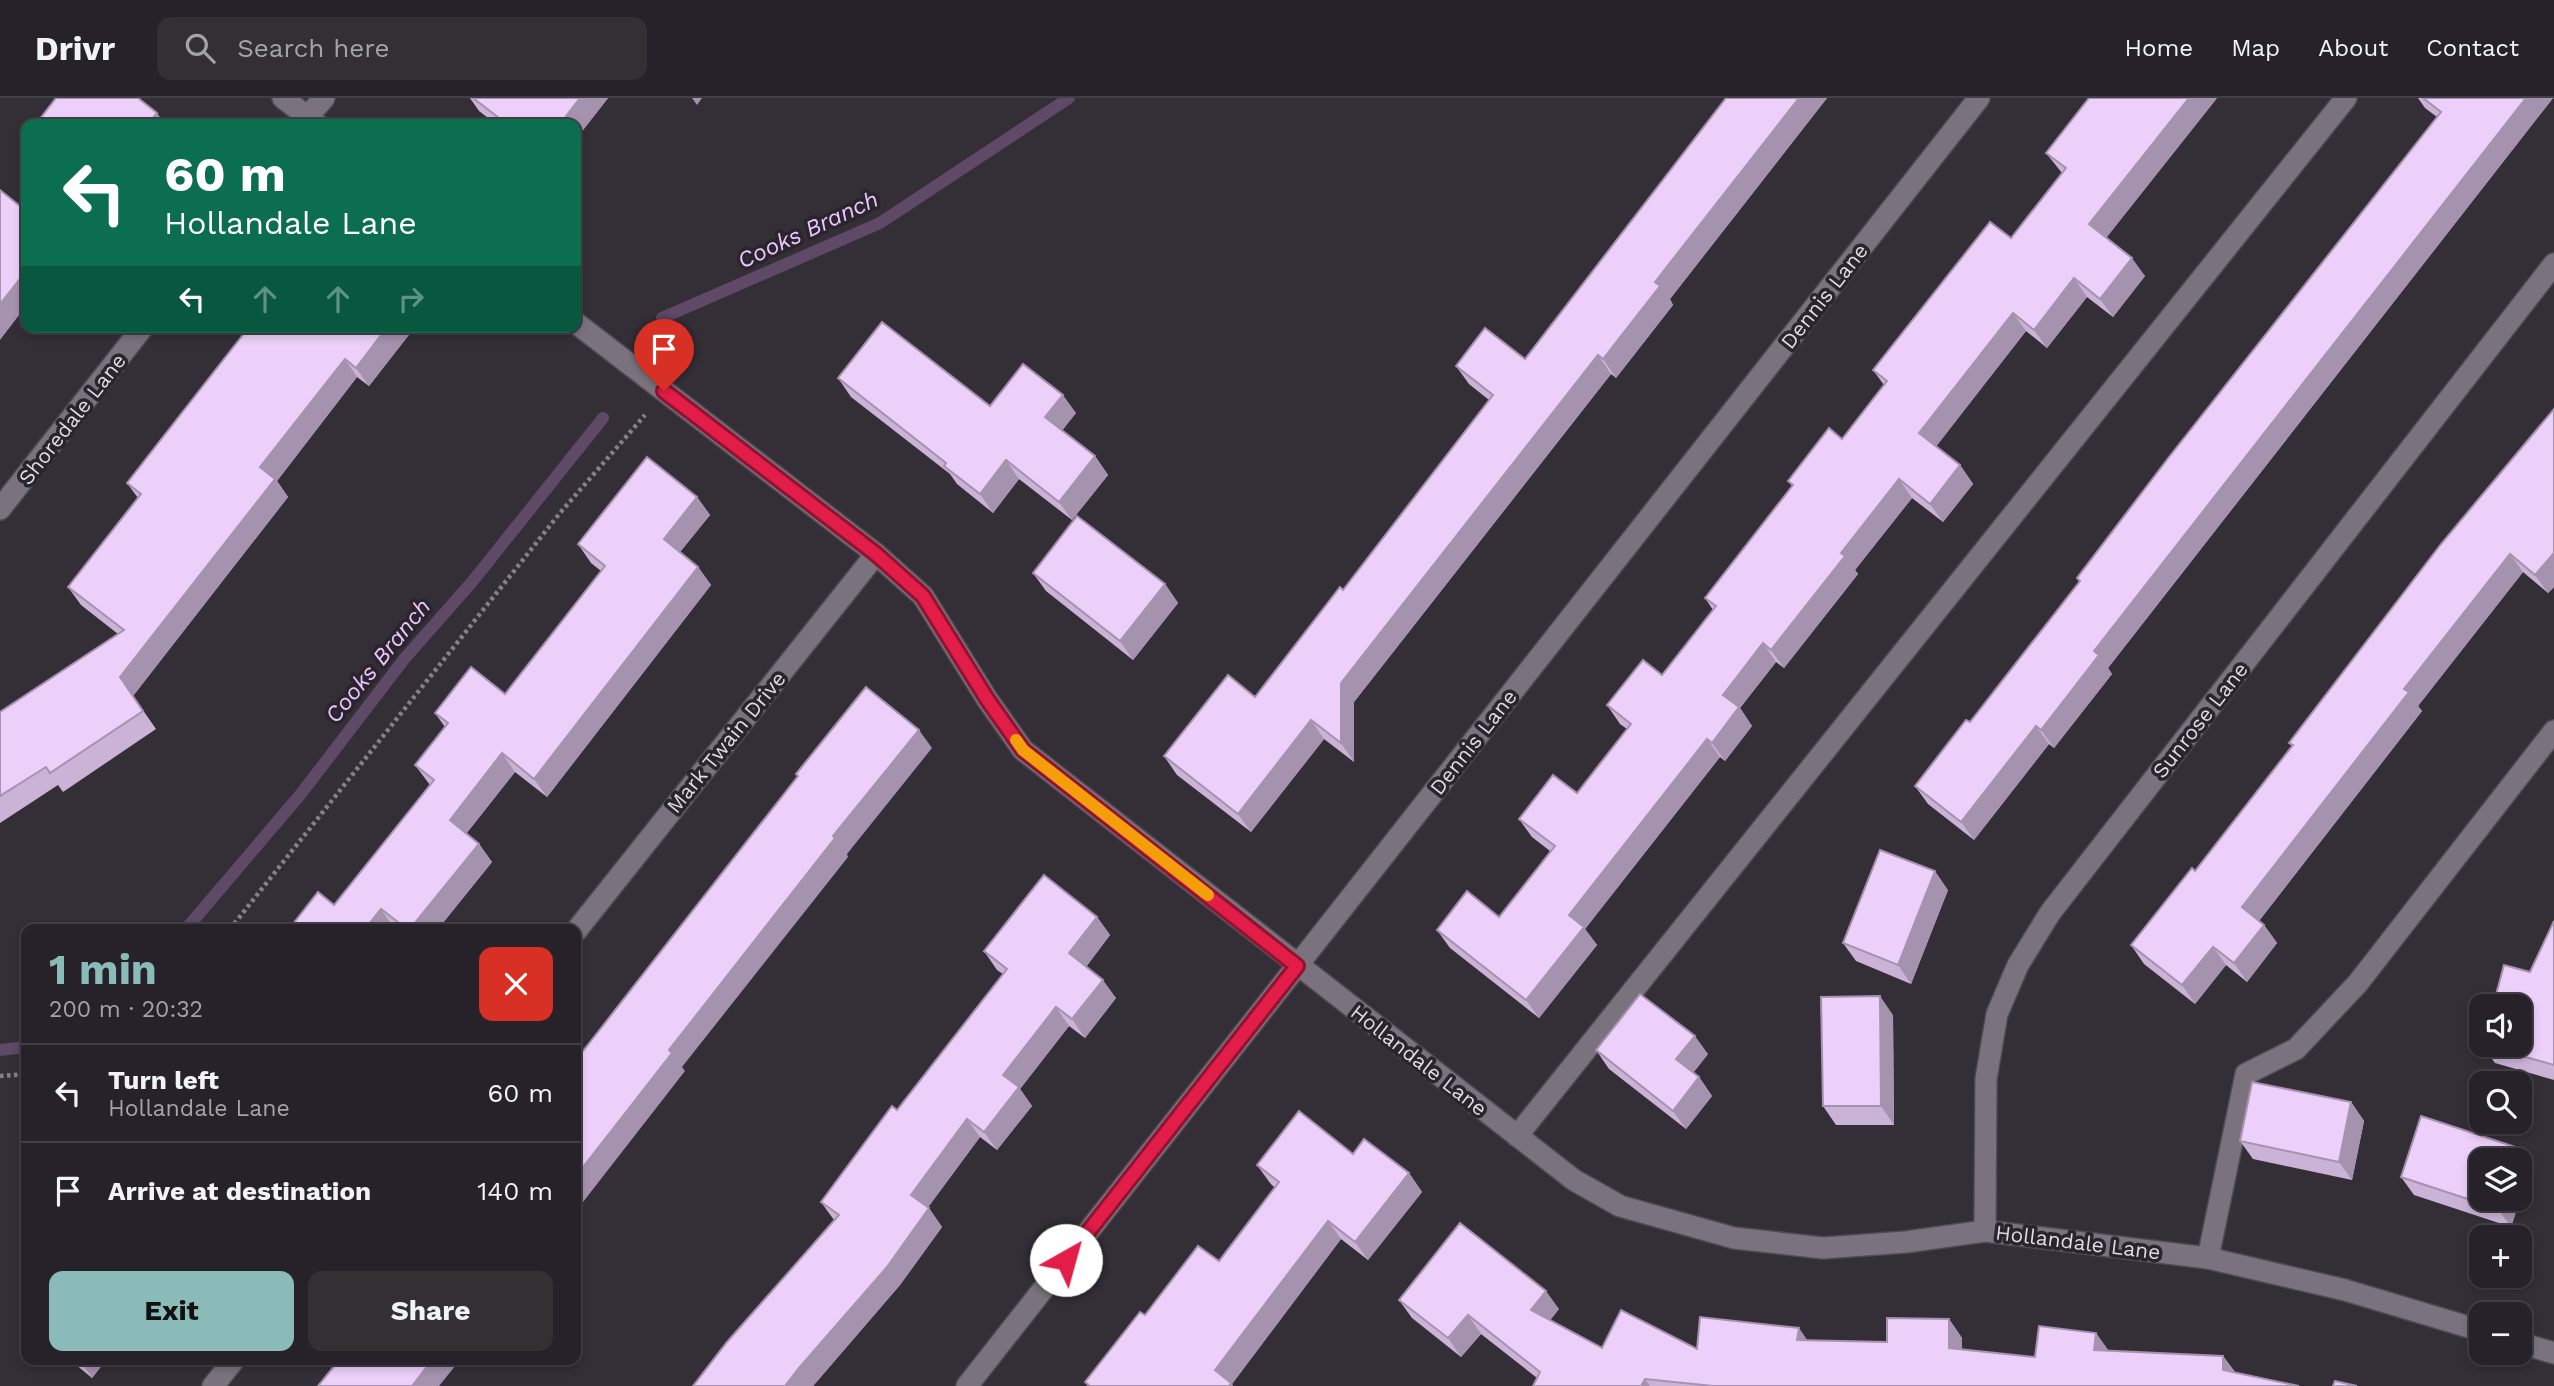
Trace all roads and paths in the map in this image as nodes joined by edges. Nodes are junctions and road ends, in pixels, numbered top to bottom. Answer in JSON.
{"nodes":[{"id":1,"x":283,"y":98,"type":"edge"},
{"id":2,"x":324,"y":98,"type":"edge"},
{"id":3,"x":1979,"y":98,"type":"edge"},
{"id":4,"x":2346,"y":98,"type":"edge"},
{"id":5,"x":305,"y":119,"type":"edge"},
{"id":6,"x":310,"y":119,"type":"edge"},
{"id":7,"x":2554,"y":264,"type":"edge"},
{"id":8,"x":581,"y":328,"type":"edge"},
{"id":9,"x":138,"y":333,"type":"edge"},
{"id":10,"x":664,"y":391,"type":"junction"},
{"id":11,"x":0,"y":509,"type":"edge"},
{"id":12,"x":876,"y":554,"type":"junction"},
{"id":13,"x":2554,"y":731,"type":"edge"},
{"id":14,"x":234,"y":924,"type":"edge"},
{"id":15,"x":581,"y":925,"type":"edge"},
{"id":16,"x":1297,"y":966,"type":"junction"},
{"id":17,"x":21,"y":1074,"type":"edge"},
{"id":18,"x":0,"y":1076,"type":"edge"},
{"id":19,"x":1517,"y":1136,"type":"junction"},
{"id":20,"x":1985,"y":1231,"type":"junction"},
{"id":21,"x":2208,"y":1258,"type":"junction"},
{"id":22,"x":2469,"y":1327,"type":"edge"},
{"id":23,"x":2532,"y":1347,"type":"edge"},
{"id":24,"x":2554,"y":1353,"type":"edge"},
{"id":25,"x":230,"y":1365,"type":"edge"},
{"id":26,"x":213,"y":1386,"type":"edge"},
{"id":27,"x":967,"y":1386,"type":"edge"}],
"edges":[{"from":1,"to":5,"type":"street"},
{"from":2,"to":6,"type":"street"},
{"from":3,"to":16,"type":"street","name":"Dennis Lane"},
{"from":4,"to":19,"type":"street"},
{"from":7,"to":20,"type":"street","name":"Sunrose Lane"},
{"from":8,"to":10,"type":"street","name":"Hollandale Lane"},
{"from":9,"to":11,"type":"street","name":"Shoredale Lane"},
{"from":10,"to":12,"type":"street","name":"Hollandale Lane"},
{"from":10,"to":14,"type":"path"},
{"from":12,"to":15,"type":"street","name":"Mark Twain Drive"},
{"from":12,"to":16,"type":"street","name":"Hollandale Lane"},
{"from":13,"to":21,"type":"street"},
{"from":16,"to":19,"type":"street","name":"Hollandale Lane"},
{"from":16,"to":27,"type":"street","name":"Dennis Lane"},
{"from":17,"to":18,"type":"path"},
{"from":19,"to":20,"type":"street","name":"Hollandale Lane"},
{"from":20,"to":21,"type":"street","name":"Hollandale Lane"},
{"from":21,"to":22,"type":"street","name":"Hollandale Lane"},
{"from":23,"to":24,"type":"street"},
{"from":25,"to":26,"type":"street"}]}
